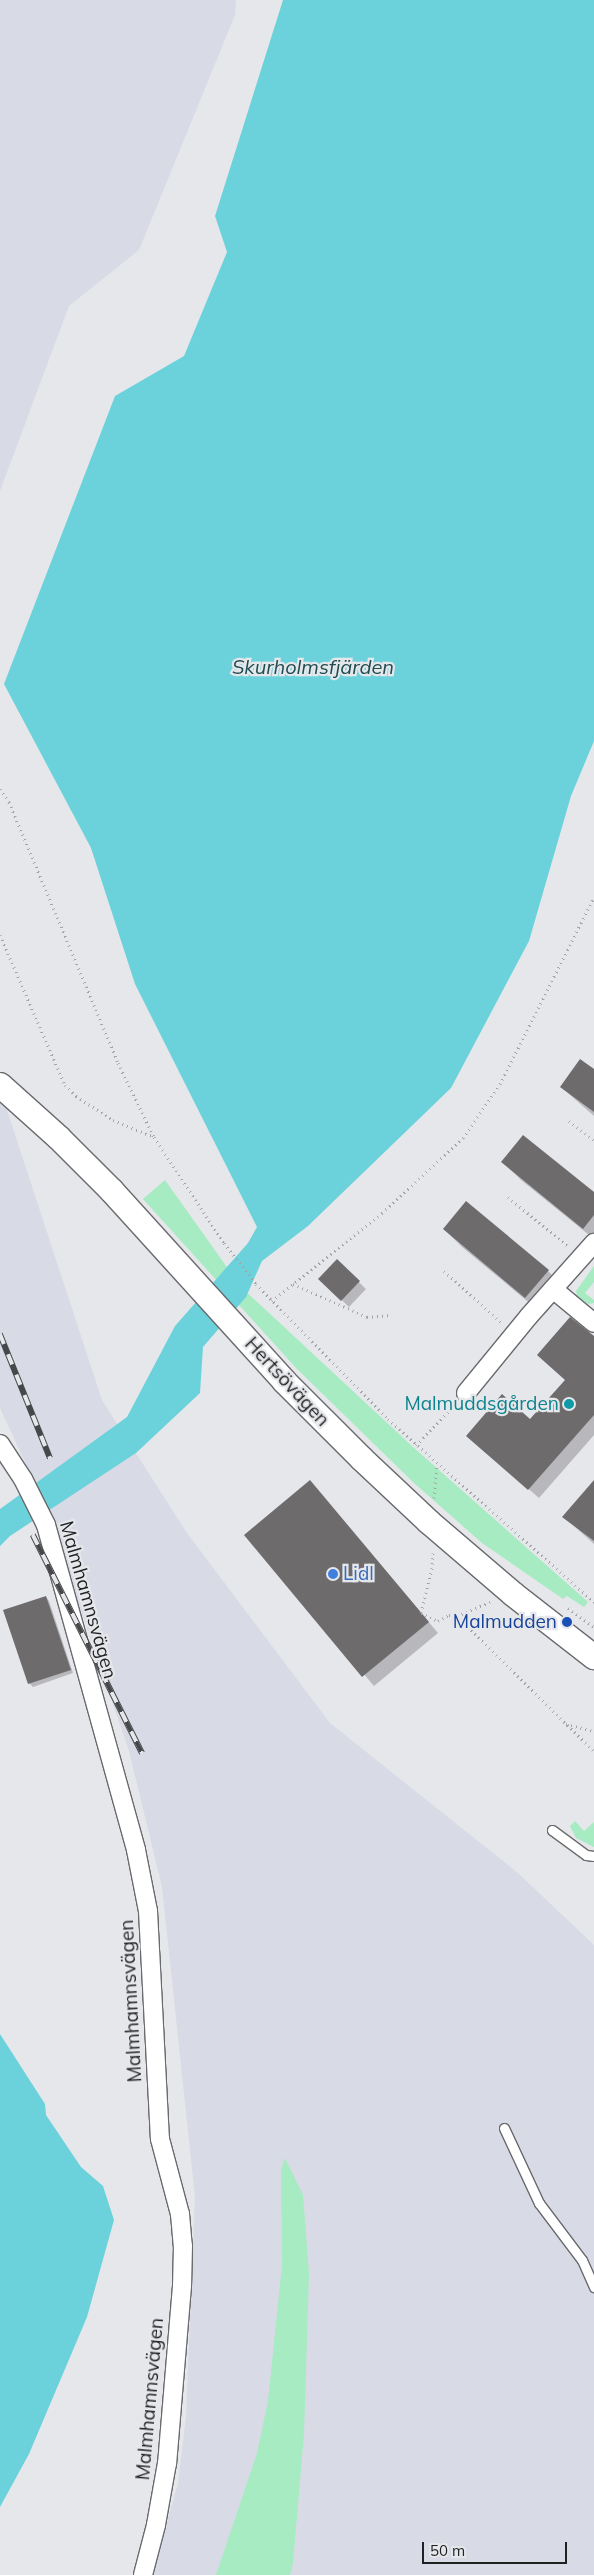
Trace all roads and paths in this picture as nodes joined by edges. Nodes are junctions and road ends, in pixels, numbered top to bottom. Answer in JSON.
{"nodes":[{"id":1,"x":0,"y":789,"type":"edge"},
{"id":2,"x":594,"y":897,"type":"edge"},
{"id":3,"x":0,"y":935,"type":"edge"},
{"id":4,"x":0,"y":1084,"type":"edge"},
{"id":5,"x":569,"y":1121,"type":"dead end"},
{"id":6,"x":154,"y":1137,"type":"junction"},
{"id":7,"x":594,"y":1140,"type":"edge"},
{"id":8,"x":508,"y":1197,"type":"dead end"},
{"id":9,"x":594,"y":1243,"type":"edge"},
{"id":10,"x":573,"y":1250,"type":"dead end"},
{"id":11,"x":444,"y":1272,"type":"dead end"},
{"id":12,"x":293,"y":1284,"type":"junction"},
{"id":13,"x":553,"y":1289,"type":"junction"},
{"id":14,"x":272,"y":1301,"type":"junction"},
{"id":15,"x":390,"y":1316,"type":"dead end"},
{"id":16,"x":594,"y":1323,"type":"edge"},
{"id":17,"x":508,"y":1328,"type":"dead end"},
{"id":18,"x":466,"y":1393,"type":"joint"},
{"id":19,"x":0,"y":1444,"type":"edge"},
{"id":20,"x":416,"y":1445,"type":"junction"},
{"id":21,"x":594,"y":1602,"type":"edge"},
{"id":22,"x":574,"y":1612,"type":"dead end"},
{"id":23,"x":421,"y":1613,"type":"dead end"},
{"id":24,"x":594,"y":1627,"type":"edge"},
{"id":25,"x":594,"y":1657,"type":"edge"},
{"id":26,"x":565,"y":1724,"type":"junction"},
{"id":27,"x":594,"y":1731,"type":"edge"},
{"id":28,"x":594,"y":1751,"type":"edge"},
{"id":29,"x":552,"y":1830,"type":"dead end"},
{"id":30,"x":594,"y":1856,"type":"edge"},
{"id":31,"x":504,"y":2128,"type":"dead end"},
{"id":32,"x":594,"y":2287,"type":"edge"},
{"id":33,"x":143,"y":2575,"type":"edge"}],
"edges":[{"from":1,"to":6,"type":"path"},
{"from":2,"to":12,"type":"path"},
{"from":3,"to":6,"type":"path"},
{"from":4,"to":25,"type":"main road","name":"Hertsövägen"},
{"from":5,"to":7,"type":"path"},
{"from":6,"to":14,"type":"path"},
{"from":8,"to":10,"type":"path"},
{"from":9,"to":13,"type":"street"},
{"from":11,"to":17,"type":"path"},
{"from":12,"to":14,"type":"path"},
{"from":12,"to":15,"type":"path"},
{"from":13,"to":16,"type":"street"},
{"from":13,"to":18,"type":"street"},
{"from":14,"to":20,"type":"path"},
{"from":18,"to":20,"type":"path"},
{"from":19,"to":33,"type":"street","name":"Malmhamnsvägen"},
{"from":20,"to":21,"type":"path"},
{"from":22,"to":24,"type":"path"},
{"from":23,"to":26,"type":"path"},
{"from":26,"to":27,"type":"path"},
{"from":26,"to":28,"type":"path"},
{"from":29,"to":30,"type":"lane"},
{"from":31,"to":32,"type":"lane"}]}
